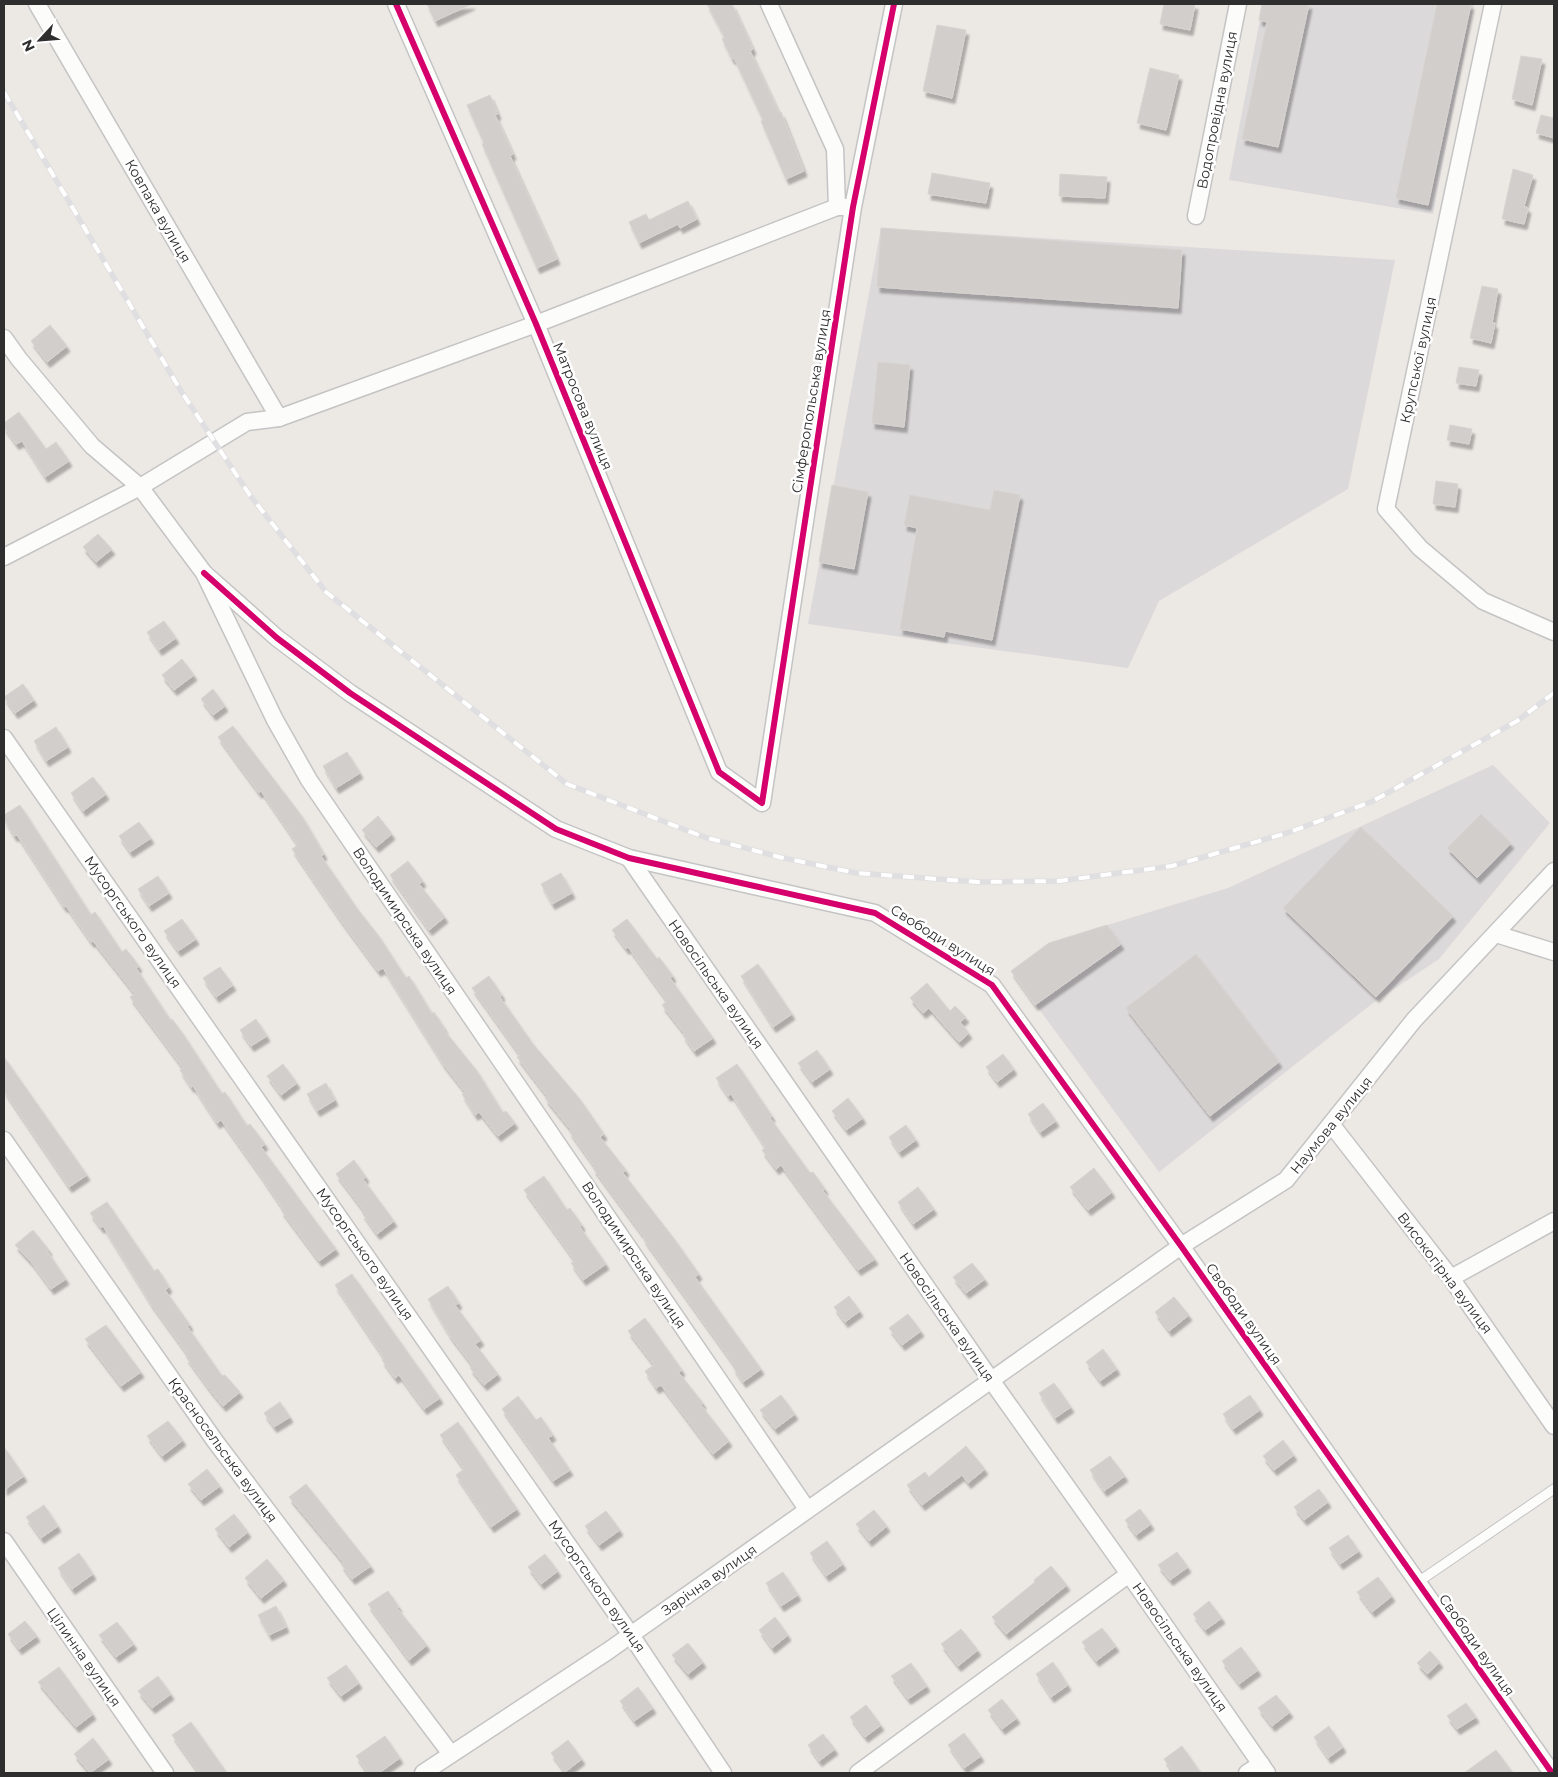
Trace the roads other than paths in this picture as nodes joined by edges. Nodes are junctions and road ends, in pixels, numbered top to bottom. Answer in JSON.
{"nodes":[{"id":1,"x":36,"y":4,"type":"edge"},
{"id":2,"x":396,"y":4,"type":"edge"},
{"id":3,"x":769,"y":4,"type":"edge"},
{"id":4,"x":894,"y":4,"type":"edge"},
{"id":5,"x":1238,"y":4,"type":"edge"},
{"id":6,"x":1493,"y":4,"type":"edge"},
{"id":7,"x":845,"y":207,"type":"junction"},
{"id":8,"x":1196,"y":216,"type":"dead end"},
{"id":9,"x":536,"y":324,"type":"junction"},
{"id":10,"x":4,"y":338,"type":"edge"},
{"id":11,"x":279,"y":418,"type":"junction"},
{"id":12,"x":140,"y":487,"type":"junction"},
{"id":13,"x":4,"y":557,"type":"edge"},
{"id":14,"x":204,"y":573,"type":"junction"},
{"id":15,"x":1554,"y":632,"type":"edge"},
{"id":16,"x":4,"y":738,"type":"edge"},
{"id":17,"x":762,"y":803,"type":"joint"},
{"id":18,"x":629,"y":858,"type":"junction"},
{"id":19,"x":1554,"y":872,"type":"edge"},
{"id":20,"x":1496,"y":934,"type":"junction"},
{"id":21,"x":1554,"y":952,"type":"edge"},
{"id":22,"x":1331,"y":1124,"type":"junction"},
{"id":23,"x":4,"y":1140,"type":"edge"},
{"id":24,"x":1554,"y":1221,"type":"edge"},
{"id":25,"x":1181,"y":1246,"type":"junction"},
{"id":26,"x":1451,"y":1278,"type":"junction"},
{"id":27,"x":991,"y":1380,"type":"junction"},
{"id":28,"x":1554,"y":1426,"type":"edge"},
{"id":29,"x":1554,"y":1489,"type":"edge"},
{"id":30,"x":807,"y":1510,"type":"junction"},
{"id":31,"x":4,"y":1541,"type":"edge"},
{"id":32,"x":1129,"y":1574,"type":"junction"},
{"id":33,"x":1418,"y":1582,"type":"junction"},
{"id":34,"x":632,"y":1635,"type":"junction"},
{"id":35,"x":451,"y":1754,"type":"junction"},
{"id":36,"x":1264,"y":1768,"type":"edge"},
{"id":37,"x":165,"y":1773,"type":"edge"},
{"id":38,"x":423,"y":1773,"type":"edge"},
{"id":39,"x":723,"y":1773,"type":"edge"},
{"id":40,"x":858,"y":1773,"type":"edge"},
{"id":41,"x":1247,"y":1773,"type":"edge"},
{"id":42,"x":1552,"y":1773,"type":"edge"}],
"edges":[{"from":1,"to":11,"type":"street","name":"Ковпака вулиця"},
{"from":2,"to":9,"type":"street","name":"Матросова вулиця"},
{"from":3,"to":7,"type":"street"},
{"from":4,"to":7,"type":"street","name":"Сімферопольська вулиця"},
{"from":5,"to":8,"type":"street","name":"Водопровідна вулиця"},
{"from":6,"to":15,"type":"street","name":"Крупської вулиця"},
{"from":7,"to":9,"type":"street"},
{"from":7,"to":17,"type":"street","name":"Сімферопольська вулиця"},
{"from":9,"to":11,"type":"street"},
{"from":9,"to":17,"type":"street","name":"Матросова вулиця"},
{"from":10,"to":12,"type":"street","name":"Володимирська вулиця"},
{"from":11,"to":12,"type":"street"},
{"from":12,"to":13,"type":"street"},
{"from":12,"to":14,"type":"street","name":"Володимирська вулиця"},
{"from":14,"to":18,"type":"street","name":"Свободи вулиця"},
{"from":14,"to":30,"type":"street","name":"Володимирська вулиця"},
{"from":16,"to":34,"type":"street","name":"Мусоргського вулиця"},
{"from":18,"to":25,"type":"street","name":"Свободи вулиця"},
{"from":18,"to":27,"type":"street","name":"Новосільська вулиця"},
{"from":19,"to":20,"type":"street","name":"Наумова вулиця"},
{"from":20,"to":21,"type":"street"},
{"from":20,"to":22,"type":"street","name":"Наумова вулиця"},
{"from":22,"to":25,"type":"street","name":"Наумова вулиця"},
{"from":22,"to":26,"type":"street","name":"Високогірна вулиця"},
{"from":23,"to":35,"type":"street","name":"Красносельська вулиця"},
{"from":24,"to":26,"type":"street"},
{"from":25,"to":27,"type":"street","name":"Наумова вулиця"},
{"from":25,"to":33,"type":"street","name":"Свободи вулиця"},
{"from":26,"to":28,"type":"street","name":"Високогірна вулиця"},
{"from":27,"to":30,"type":"street","name":"Зарічна вулиця"},
{"from":27,"to":32,"type":"street","name":"Новосільська вулиця"},
{"from":29,"to":33,"type":"lane"},
{"from":30,"to":34,"type":"street","name":"Зарічна вулиця"},
{"from":31,"to":37,"type":"street","name":"Цілинна вулиця"},
{"from":32,"to":36,"type":"street","name":"Новосільська вулиця"},
{"from":32,"to":40,"type":"street"},
{"from":33,"to":42,"type":"street","name":"Свободи вулиця"},
{"from":34,"to":35,"type":"street","name":"Зарічна вулиця"},
{"from":34,"to":39,"type":"street","name":"Мусоргського вулиця"},
{"from":35,"to":38,"type":"street","name":"Зарічна вулиця"},
{"from":36,"to":41,"type":"street"}]}
